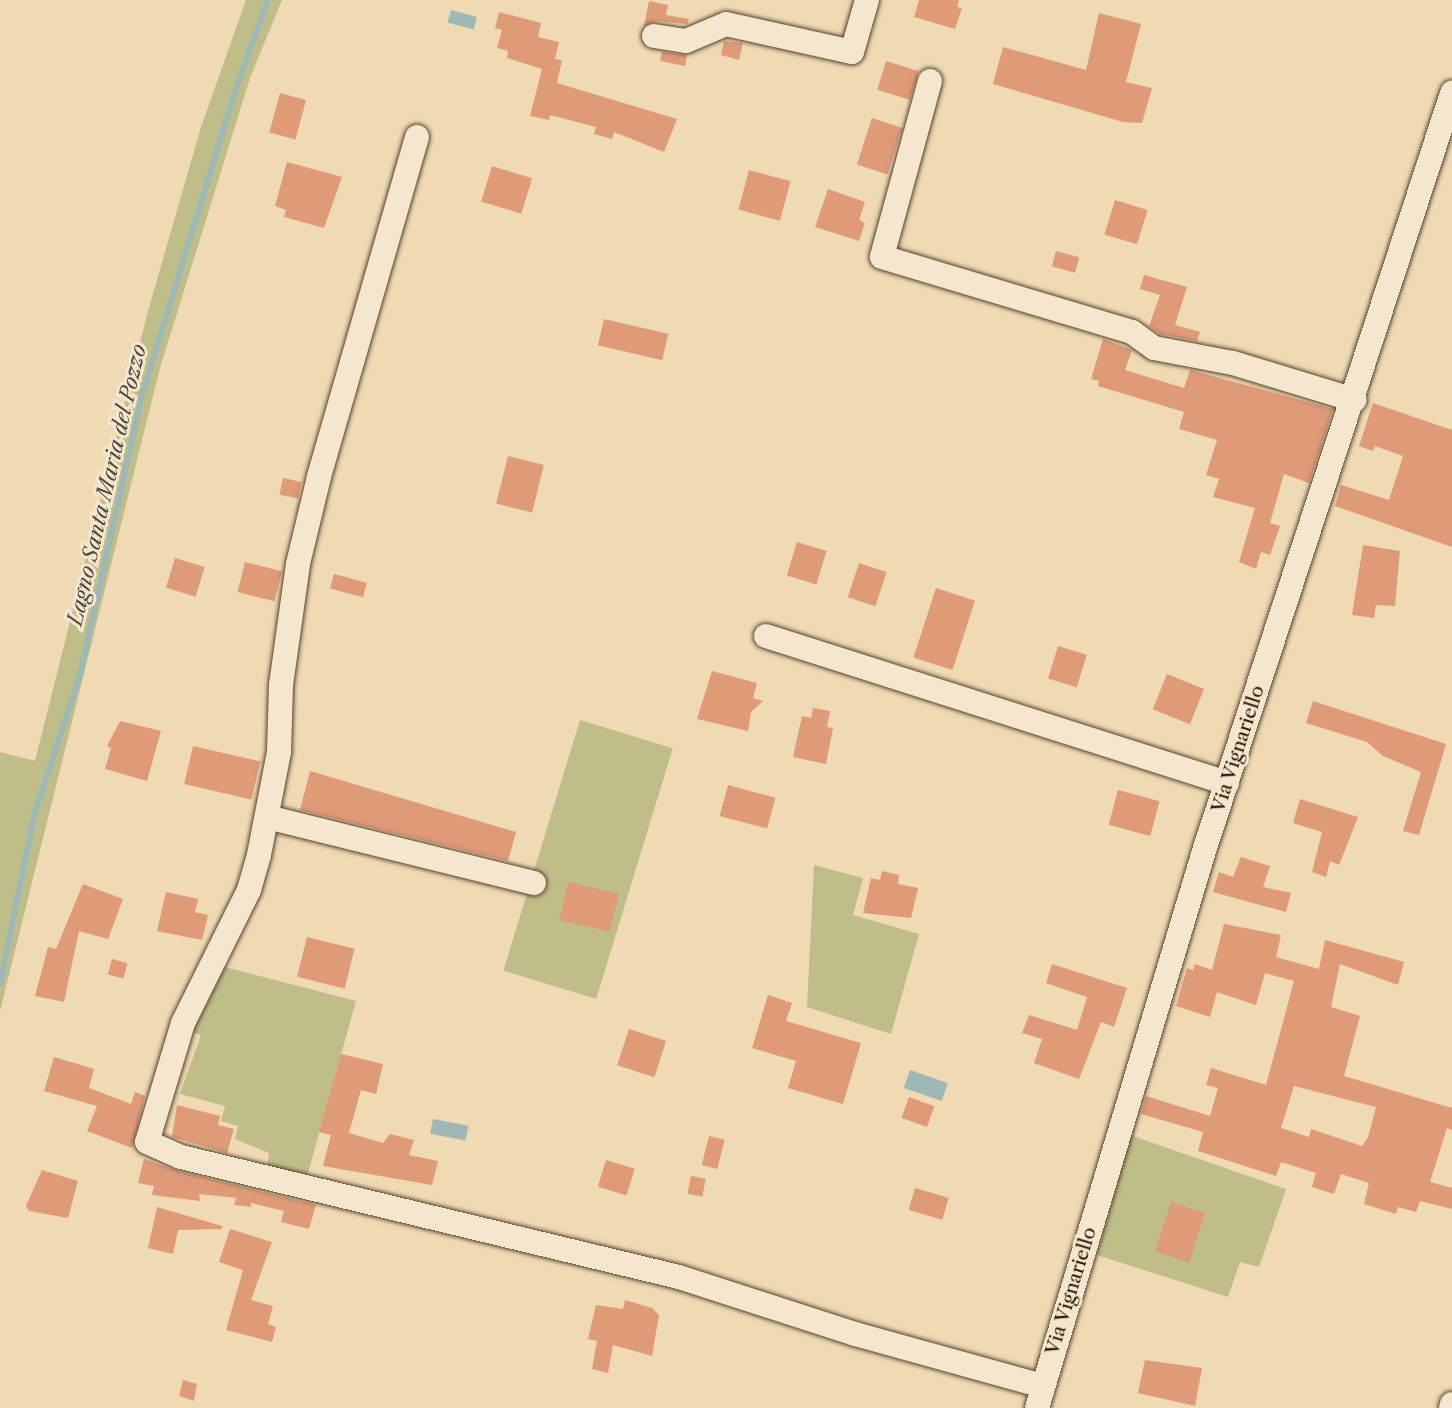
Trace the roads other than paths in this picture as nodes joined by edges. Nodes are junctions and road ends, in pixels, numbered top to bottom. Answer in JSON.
{"nodes":[{"id":1,"x":867,"y":0,"type":"edge"},
{"id":2,"x":654,"y":36,"type":"dead end"},
{"id":3,"x":930,"y":81,"type":"dead end"},
{"id":4,"x":1452,"y":93,"type":"edge"},
{"id":5,"x":417,"y":137,"type":"dead end"},
{"id":6,"x":1354,"y":400,"type":"junction"},
{"id":7,"x":766,"y":636,"type":"dead end"},
{"id":8,"x":1227,"y":783,"type":"junction"},
{"id":9,"x":267,"y":817,"type":"junction"},
{"id":10,"x":534,"y":883,"type":"dead end"},
{"id":11,"x":1040,"y":1397,"type":"edge"}],
"edges":[{"from":1,"to":2,"type":"street"},
{"from":3,"to":6,"type":"street"},
{"from":4,"to":6,"type":"street","name":"Via Vignariello"},
{"from":5,"to":9,"type":"street"},
{"from":6,"to":8,"type":"street","name":"Via Vignariello"},
{"from":7,"to":8,"type":"street"},
{"from":8,"to":11,"type":"street","name":"Via Vignariello"},
{"from":9,"to":10,"type":"street"},
{"from":9,"to":11,"type":"street"}]}
